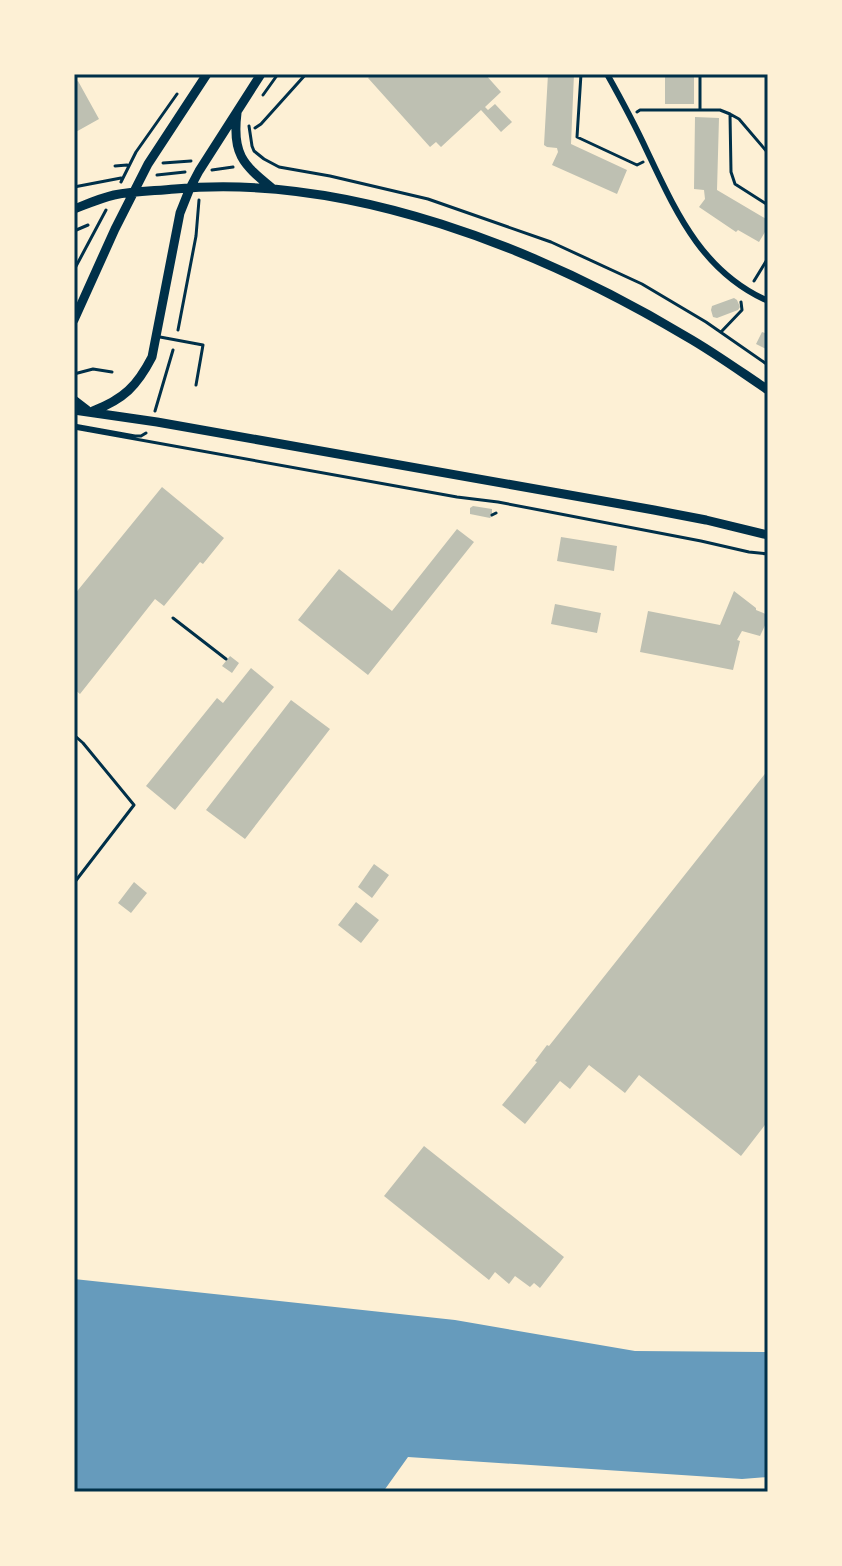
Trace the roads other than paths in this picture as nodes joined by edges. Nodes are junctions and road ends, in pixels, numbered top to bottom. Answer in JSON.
{"nodes":[{"id":1,"x":207,"y":74,"type":"edge"},
{"id":2,"x":261,"y":74,"type":"edge"},
{"id":3,"x":607,"y":74,"type":"edge"},
{"id":4,"x":237,"y":110,"type":"junction"},
{"id":5,"x":190,"y":188,"type":"junction"},
{"id":6,"x":273,"y":188,"type":"junction"},
{"id":7,"x":133,"y":193,"type":"junction"},
{"id":8,"x":75,"y":205,"type":"edge"},
{"id":9,"x":768,"y":301,"type":"edge"},
{"id":10,"x":74,"y":320,"type":"edge"},
{"id":11,"x":156,"y":337,"type":"junction"},
{"id":12,"x":196,"y":385,"type":"dead end"},
{"id":13,"x":768,"y":390,"type":"edge"},
{"id":14,"x":74,"y":400,"type":"edge"},
{"id":15,"x":74,"y":410,"type":"edge"},
{"id":16,"x":90,"y":413,"type":"junction"},
{"id":17,"x":768,"y":535,"type":"edge"},
{"id":18,"x":74,"y":735,"type":"edge"},
{"id":19,"x":74,"y":883,"type":"edge"}],
"edges":[{"from":1,"to":7,"type":"main road"},
{"from":2,"to":4,"type":"main road"},
{"from":3,"to":9,"type":"street"},
{"from":4,"to":5,"type":"main road"},
{"from":4,"to":6,"type":"main road"},
{"from":5,"to":6,"type":"main road"},
{"from":5,"to":7,"type":"main road"},
{"from":5,"to":11,"type":"main road"},
{"from":6,"to":13,"type":"main road"},
{"from":7,"to":8,"type":"main road"},
{"from":7,"to":10,"type":"main road"},
{"from":11,"to":12,"type":"lane"},
{"from":11,"to":16,"type":"main road"},
{"from":14,"to":16,"type":"main road"},
{"from":15,"to":16,"type":"main road"},
{"from":16,"to":17,"type":"main road"},
{"from":18,"to":19,"type":"lane"}]}
